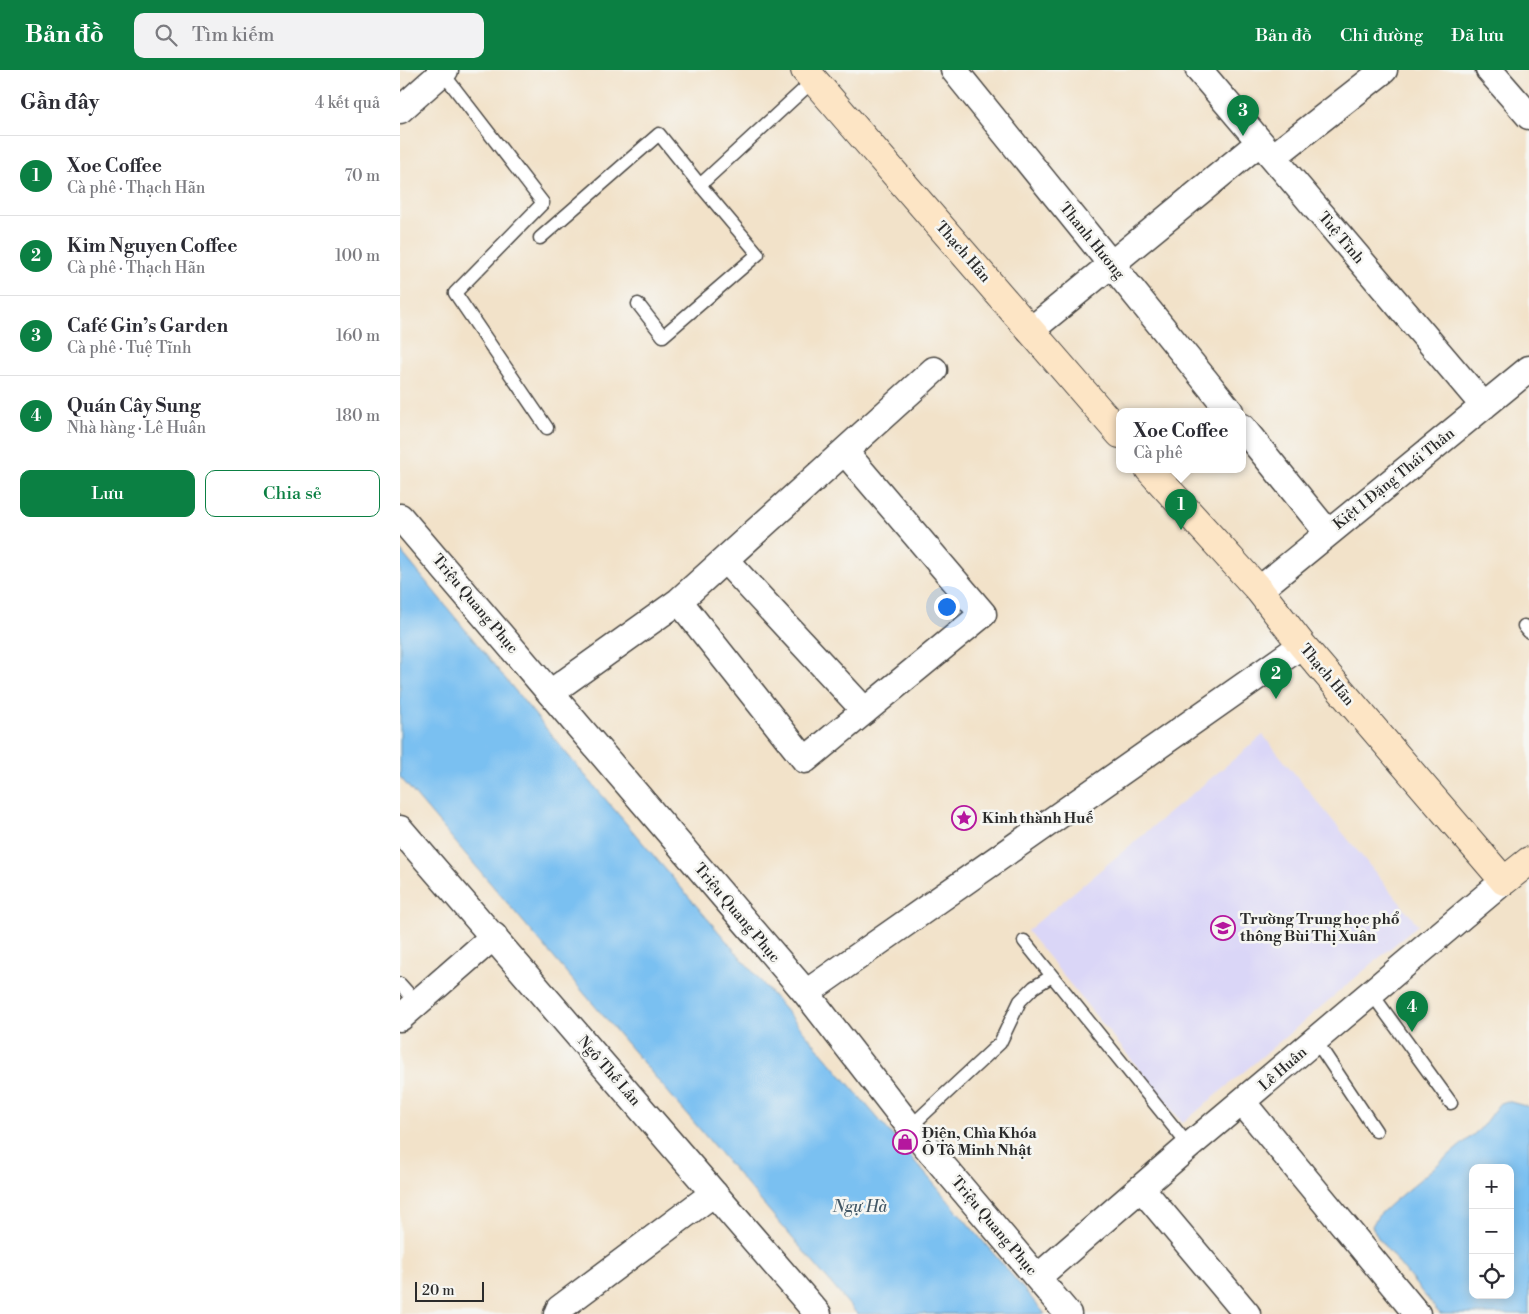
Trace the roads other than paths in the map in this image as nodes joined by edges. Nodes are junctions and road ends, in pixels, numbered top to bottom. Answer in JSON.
{"nodes":[{"id":1,"x":954,"y":70,"type":"edge"},
{"id":2,"x":1199,"y":70,"type":"edge"},
{"id":3,"x":1489,"y":70,"type":"edge"},
{"id":4,"x":443,"y":71,"type":"edge"},
{"id":5,"x":815,"y":73,"type":"edge"},
{"id":6,"x":1367,"y":75,"type":"edge"},
{"id":7,"x":400,"y":110,"type":"edge"},
{"id":8,"x":1529,"y":116,"type":"edge"},
{"id":9,"x":1267,"y":150,"type":"junction"},
{"id":10,"x":700,"y":185,"type":"junction"},
{"id":11,"x":540,"y":238,"type":"dead end"},
{"id":12,"x":1111,"y":264,"type":"junction"},
{"id":13,"x":638,"y":304,"type":"dead end"},
{"id":14,"x":1030,"y":331,"type":"junction"},
{"id":15,"x":1529,"y":369,"type":"edge"},
{"id":16,"x":934,"y":370,"type":"dead end"},
{"id":17,"x":1484,"y":406,"type":"junction"},
{"id":18,"x":1228,"y":408,"type":"edge"},
{"id":19,"x":547,"y":428,"type":"dead end"},
{"id":20,"x":1116,"y":429,"type":"edge"},
{"id":21,"x":1246,"y":432,"type":"edge"},
{"id":22,"x":845,"y":452,"type":"junction"},
{"id":23,"x":1153,"y":473,"type":"edge"},
{"id":24,"x":402,"y":522,"type":"edge"},
{"id":25,"x":1328,"y":534,"type":"junction"},
{"id":26,"x":725,"y":560,"type":"junction"},
{"id":27,"x":1259,"y":590,"type":"junction"},
{"id":28,"x":679,"y":601,"type":"junction"},
{"id":29,"x":1302,"y":645,"type":"junction"},
{"id":30,"x":550,"y":694,"type":"junction"},
{"id":31,"x":865,"y":711,"type":"junction"},
{"id":32,"x":400,"y":829,"type":"edge"},
{"id":33,"x":1529,"y":861,"type":"edge"},
{"id":34,"x":1504,"y":881,"type":"junction"},
{"id":35,"x":494,"y":936,"type":"junction"},
{"id":36,"x":1024,"y":941,"type":"dead end"},
{"id":37,"x":1052,"y":976,"type":"junction"},
{"id":38,"x":400,"y":984,"type":"edge"},
{"id":39,"x":806,"y":993,"type":"junction"},
{"id":40,"x":1372,"y":994,"type":"junction"},
{"id":41,"x":409,"y":1011,"type":"edge"},
{"id":42,"x":1316,"y":1041,"type":"junction"},
{"id":43,"x":1243,"y":1103,"type":"junction"},
{"id":44,"x":1451,"y":1103,"type":"dead end"},
{"id":45,"x":910,"y":1127,"type":"junction"},
{"id":46,"x":1376,"y":1131,"type":"dead end"},
{"id":47,"x":1189,"y":1146,"type":"junction"},
{"id":48,"x":1142,"y":1189,"type":"junction"},
{"id":49,"x":714,"y":1193,"type":"junction"},
{"id":50,"x":1038,"y":1277,"type":"junction"},
{"id":51,"x":557,"y":1314,"type":"edge"},
{"id":52,"x":817,"y":1314,"type":"edge"},
{"id":53,"x":1068,"y":1314,"type":"edge"},
{"id":54,"x":1247,"y":1314,"type":"edge"},
{"id":55,"x":1417,"y":1314,"type":"edge"}],
"edges":[{"from":1,"to":12,"type":"street","name":"Thanh Hương"},
{"from":2,"to":9,"type":"street","name":"Tuệ Tĩnh"},
{"from":3,"to":8,"type":"street"},
{"from":4,"to":7,"type":"street"},
{"from":4,"to":19,"type":"lane"},
{"from":5,"to":10,"type":"lane"},
{"from":5,"to":14,"type":"street","name":"Thạch Hãn"},
{"from":6,"to":9,"type":"street"},
{"from":9,"to":12,"type":"street"},
{"from":9,"to":17,"type":"street","name":"Tuệ Tĩnh"},
{"from":10,"to":11,"type":"lane"},
{"from":10,"to":13,"type":"lane"},
{"from":12,"to":14,"type":"street"},
{"from":12,"to":18,"type":"street","name":"Thanh Hương"},
{"from":14,"to":20,"type":"street","name":"Thạch Hãn"},
{"from":15,"to":17,"type":"street","name":"Kiệt 1 Đặng Thái Thân"},
{"from":16,"to":22,"type":"street"},
{"from":17,"to":25,"type":"street","name":"Kiệt 1 Đặng Thái Thân"},
{"from":21,"to":25,"type":"street"},
{"from":22,"to":26,"type":"street"},
{"from":22,"to":31,"type":"street"},
{"from":23,"to":27,"type":"street","name":"Thạch Hãn"},
{"from":24,"to":30,"type":"street","name":"Triệu Quang Phục"},
{"from":25,"to":27,"type":"street","name":"Kiệt 1 Đặng Thái Thân"},
{"from":26,"to":28,"type":"street"},
{"from":26,"to":31,"type":"street"},
{"from":27,"to":29,"type":"street","name":"Thạch Hãn"},
{"from":28,"to":30,"type":"street"},
{"from":28,"to":31,"type":"street"},
{"from":29,"to":34,"type":"street","name":"Thạch Hãn"},
{"from":29,"to":39,"type":"street"},
{"from":30,"to":39,"type":"street","name":"Triệu Quang Phục"},
{"from":32,"to":35,"type":"street","name":"Ngô Thế Lân"},
{"from":33,"to":34,"type":"street","name":"Lê Huân"},
{"from":34,"to":40,"type":"street","name":"Lê Huân"},
{"from":35,"to":41,"type":"street"},
{"from":35,"to":49,"type":"street","name":"Ngô Thế Lân"},
{"from":36,"to":37,"type":"lane"},
{"from":37,"to":45,"type":"lane"},
{"from":37,"to":47,"type":"lane"},
{"from":38,"to":41,"type":"lane"},
{"from":39,"to":45,"type":"street","name":"Triệu Quang Phục"},
{"from":40,"to":42,"type":"street","name":"Lê Huân"},
{"from":40,"to":44,"type":"lane"},
{"from":42,"to":43,"type":"street","name":"Lê Huân"},
{"from":42,"to":46,"type":"lane"},
{"from":43,"to":47,"type":"street","name":"Lê Huân"},
{"from":43,"to":55,"type":"street"},
{"from":45,"to":50,"type":"street","name":"Triệu Quang Phục"},
{"from":47,"to":48,"type":"street","name":"Lê Huân"},
{"from":48,"to":50,"type":"street","name":"Lê Huân"},
{"from":48,"to":54,"type":"street"},
{"from":49,"to":51,"type":"street"},
{"from":49,"to":52,"type":"street","name":"Ngô Thế Lân"},
{"from":50,"to":53,"type":"street","name":"Triệu Quang Phục"}]}
